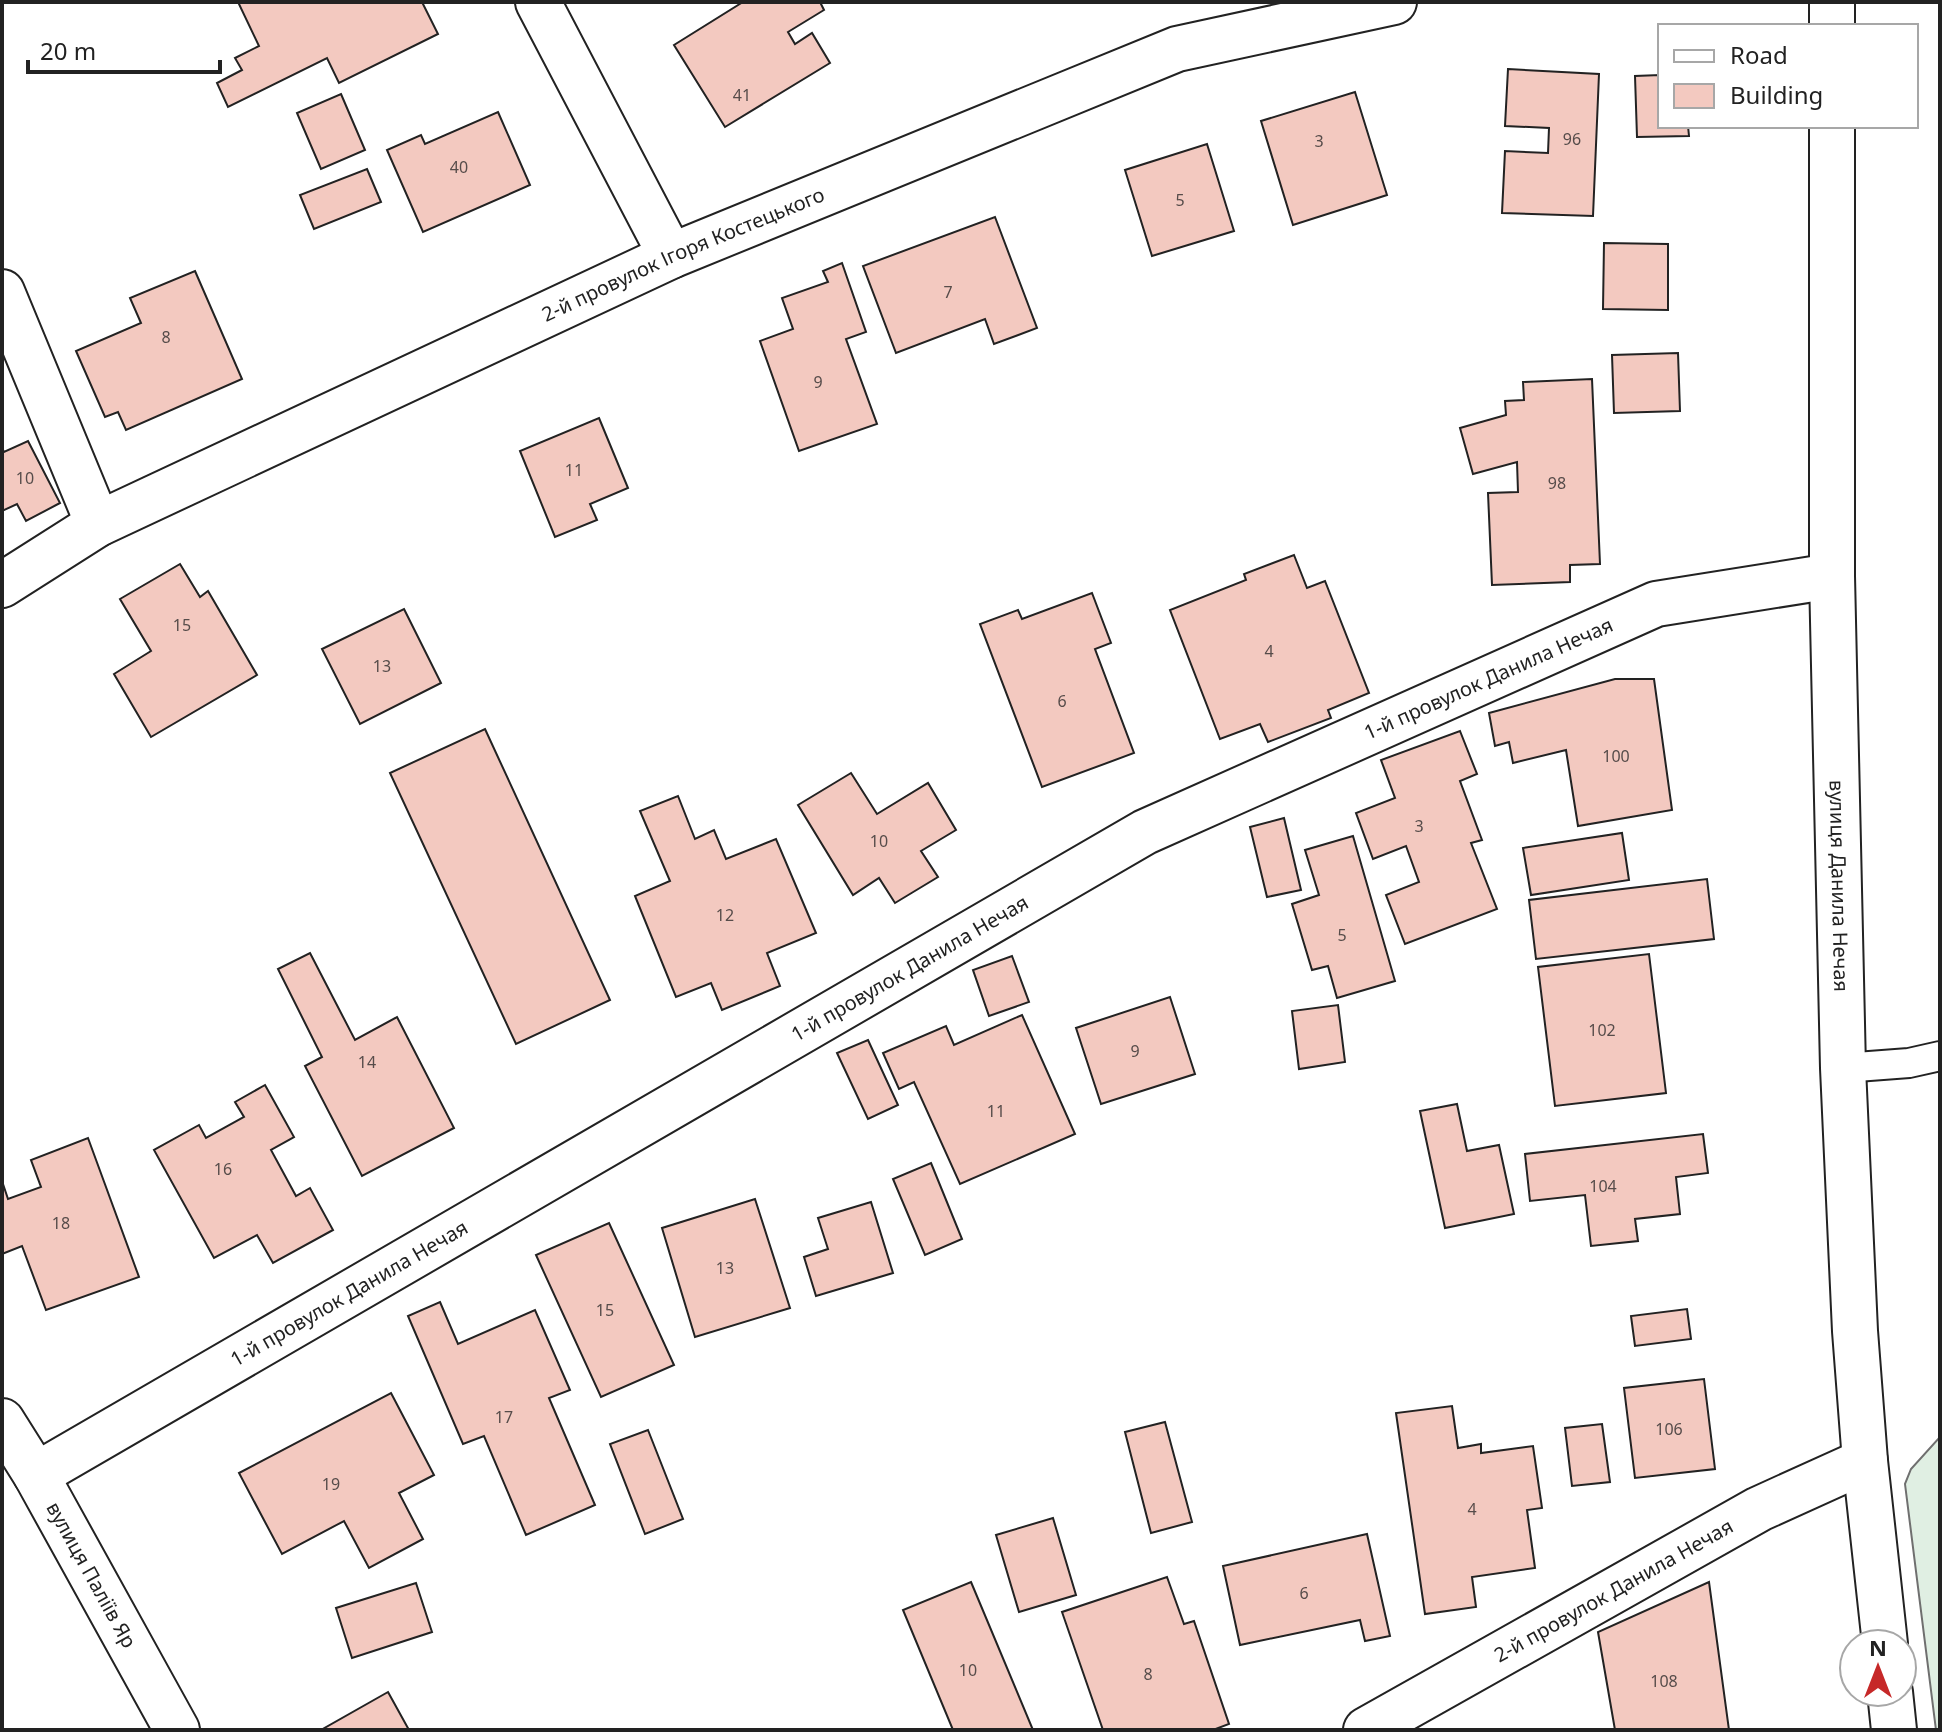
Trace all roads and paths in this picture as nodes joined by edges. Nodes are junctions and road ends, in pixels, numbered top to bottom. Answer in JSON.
{"nodes":[{"id":1,"x":538,"y":2,"type":"edge"},
{"id":2,"x":1394,"y":2,"type":"edge"},
{"id":3,"x":1832,"y":2,"type":"edge"},
{"id":4,"x":1832,"y":24,"type":"edge"},
{"id":5,"x":1832,"y":128,"type":"edge"},
{"id":6,"x":671,"y":256,"type":"junction"},
{"id":7,"x":2,"y":292,"type":"edge"},
{"id":8,"x":98,"y":524,"type":"junction"},
{"id":9,"x":1832,"y":576,"type":"junction"},
{"id":10,"x":2,"y":585,"type":"edge"},
{"id":11,"x":1940,"y":1056,"type":"edge"},
{"id":12,"x":1843,"y":1068,"type":"junction"},
{"id":13,"x":2,"y":1421,"type":"edge"},
{"id":14,"x":1865,"y":1461,"type":"junction"},
{"id":15,"x":36,"y":1475,"type":"junction"},
{"id":16,"x":1883,"y":1628,"type":"edge"},
{"id":17,"x":1892,"y":1708,"type":"edge"},
{"id":18,"x":177,"y":1730,"type":"edge"},
{"id":19,"x":1366,"y":1730,"type":"edge"},
{"id":20,"x":1894,"y":1730,"type":"edge"}],
"edges":[{"from":1,"to":6,"type":"street"},
{"from":2,"to":6,"type":"street","name":"2-й провулок Ігоря Костецького"},
{"from":3,"to":4,"type":"street"},
{"from":5,"to":9,"type":"street","name":"вулиця Данила Нечая"},
{"from":6,"to":8,"type":"street","name":"2-й провулок Ігоря Костецького"},
{"from":7,"to":8,"type":"street"},
{"from":8,"to":10,"type":"street","name":"2-й провулок Ігоря Костецького"},
{"from":9,"to":12,"type":"street","name":"вулиця Данила Нечая"},
{"from":9,"to":15,"type":"street","name":"1-й провулок Данила Нечая"},
{"from":11,"to":12,"type":"lane"},
{"from":12,"to":14,"type":"street","name":"вулиця Данила Нечая"},
{"from":13,"to":15,"type":"street","name":"вулиця Паліїв Яр"},
{"from":14,"to":16,"type":"street","name":"вулиця Данила Нечая"},
{"from":14,"to":19,"type":"street","name":"2-й провулок Данила Нечая"},
{"from":15,"to":18,"type":"street","name":"вулиця Паліїв Яр"},
{"from":17,"to":20,"type":"street"}]}
